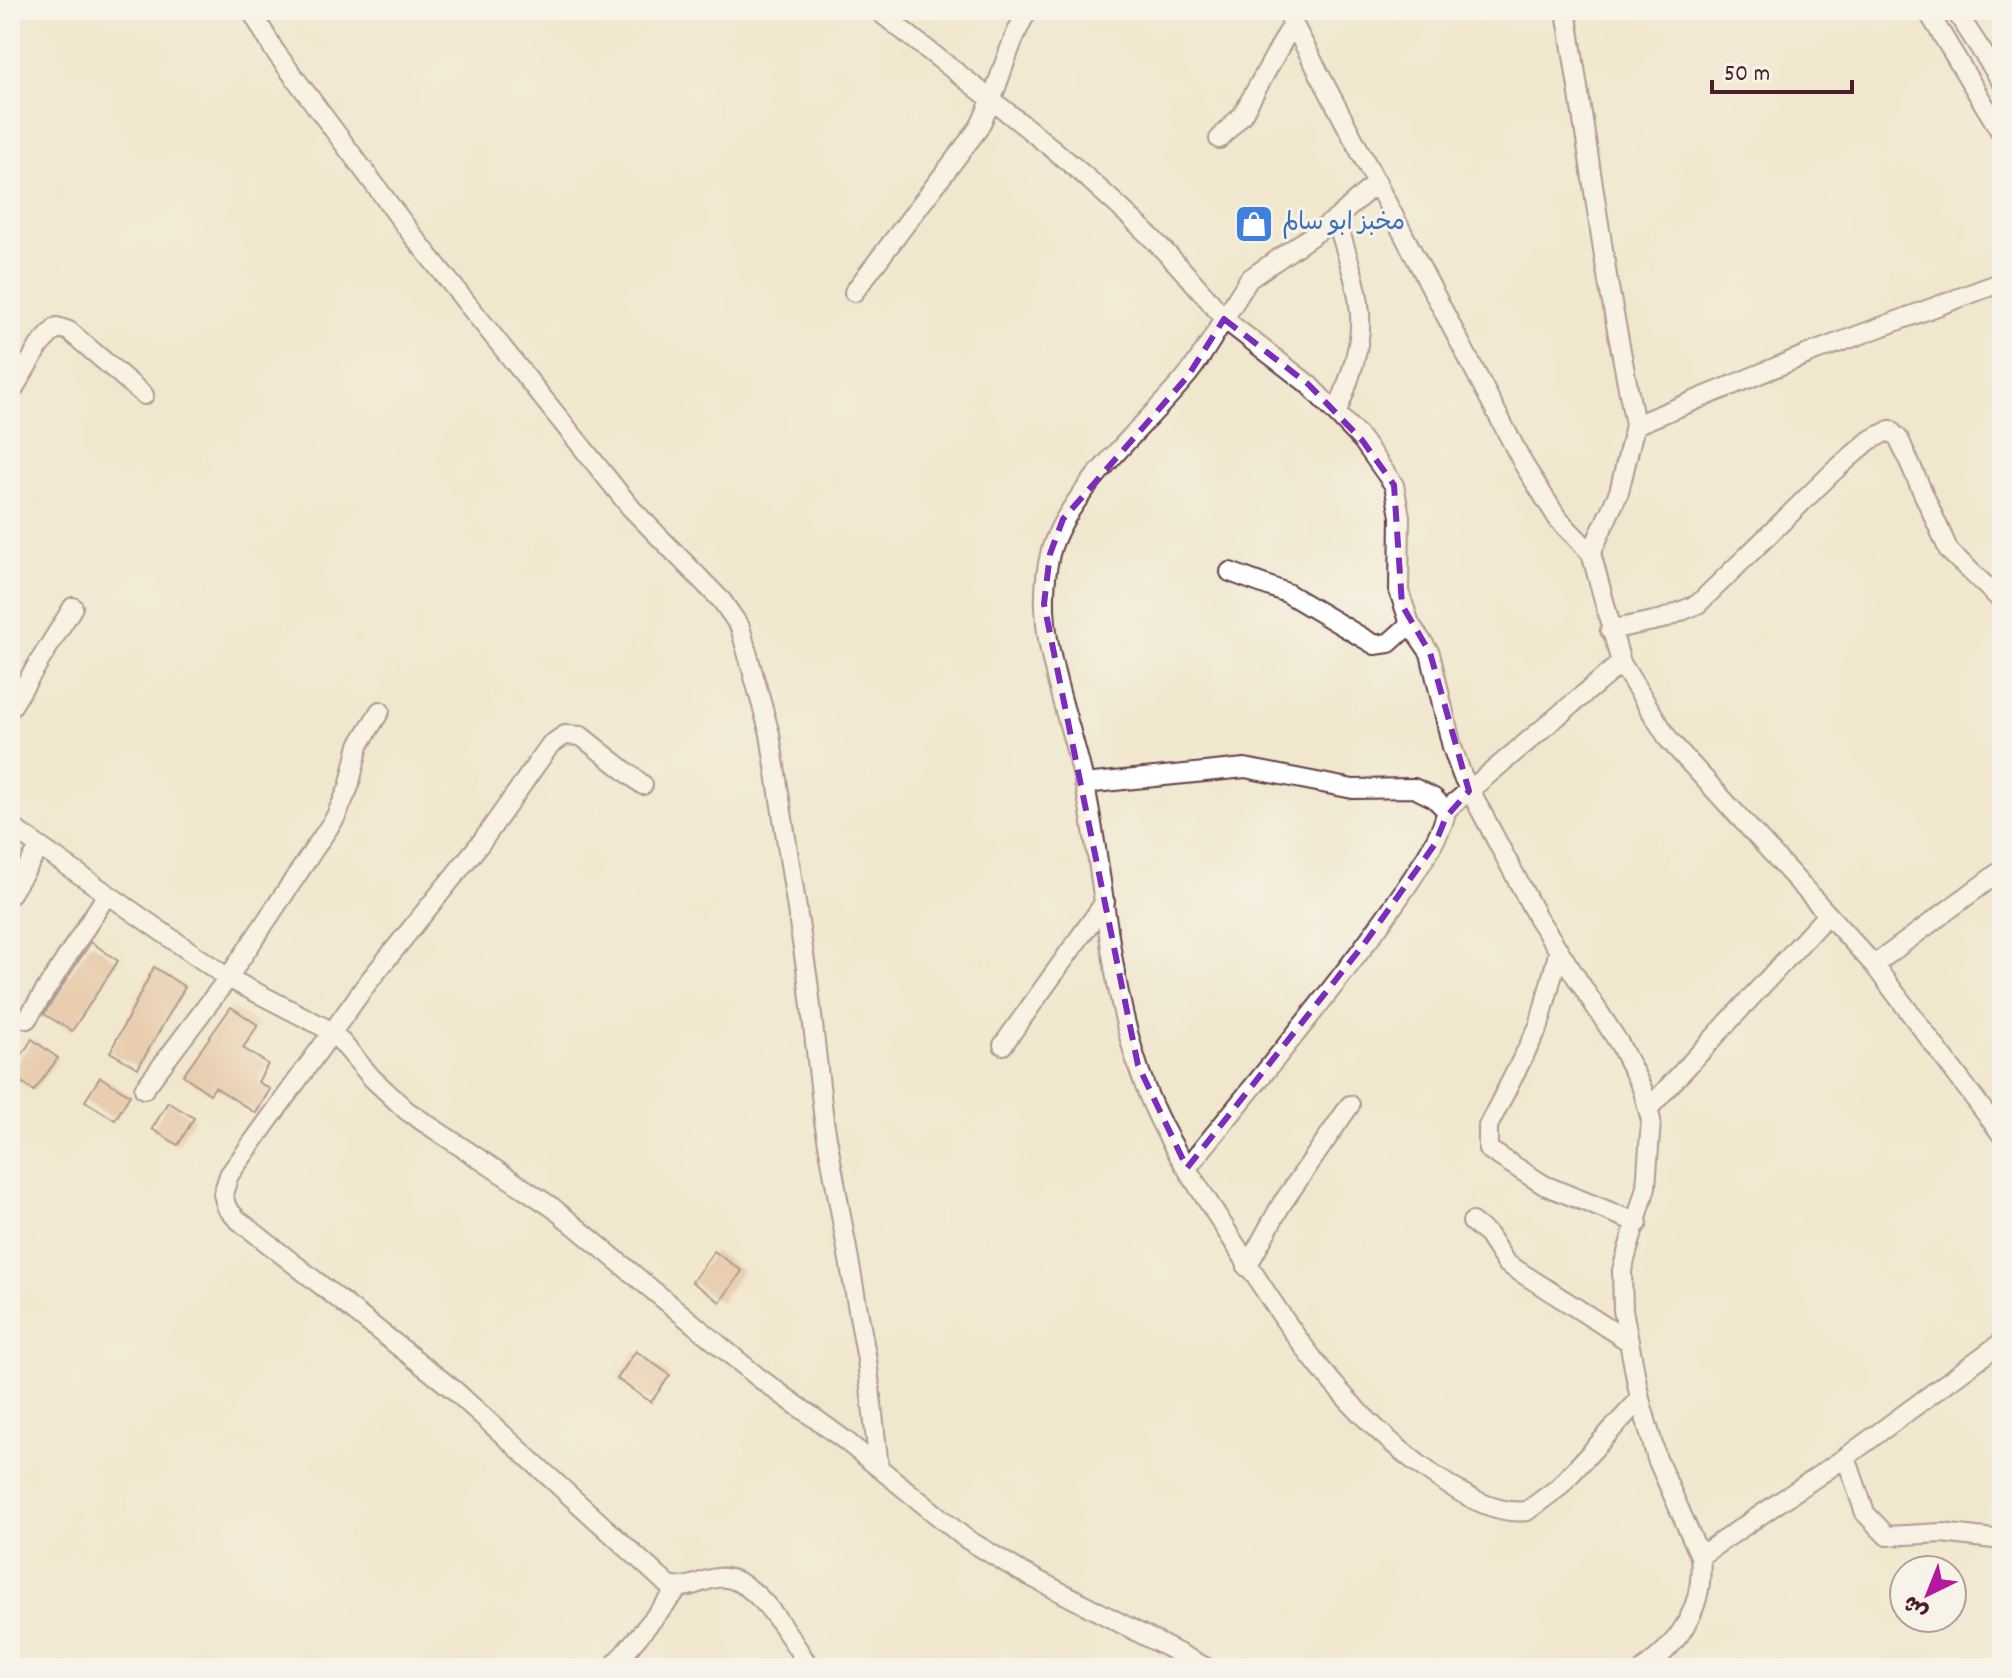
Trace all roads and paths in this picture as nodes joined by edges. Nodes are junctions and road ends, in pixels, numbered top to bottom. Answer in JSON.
{"nodes":[{"id":1,"x":251,"y":10,"type":"edge"},
{"id":2,"x":877,"y":10,"type":"edge"},
{"id":3,"x":1028,"y":10,"type":"edge"},
{"id":4,"x":1566,"y":10,"type":"edge"},
{"id":5,"x":1995,"y":10,"type":"edge"},
{"id":6,"x":1959,"y":11,"type":"edge"},
{"id":7,"x":1932,"y":12,"type":"edge"},
{"id":8,"x":2002,"y":13,"type":"edge"},
{"id":9,"x":1290,"y":16,"type":"edge"},
{"id":10,"x":1943,"y":34,"type":"junction"},
{"id":11,"x":2002,"y":82,"type":"edge"},
{"id":12,"x":991,"y":101,"type":"junction"},
{"id":13,"x":2002,"y":134,"type":"edge"},
{"id":14,"x":1219,"y":139,"type":"dead end"},
{"id":15,"x":1377,"y":182,"type":"junction"},
{"id":16,"x":1336,"y":219,"type":"junction"},
{"id":17,"x":2002,"y":282,"type":"edge"},
{"id":18,"x":854,"y":292,"type":"dead end"},
{"id":19,"x":1224,"y":319,"type":"junction"},
{"id":20,"x":10,"y":395,"type":"edge"},
{"id":21,"x":144,"y":395,"type":"dead end"},
{"id":22,"x":1337,"y":412,"type":"junction"},
{"id":23,"x":1635,"y":425,"type":"junction"},
{"id":24,"x":1591,"y":553,"type":"junction"},
{"id":25,"x":1230,"y":572,"type":"dead end"},
{"id":26,"x":2002,"y":601,"type":"edge"},
{"id":27,"x":73,"y":607,"type":"dead end"},
{"id":28,"x":1410,"y":624,"type":"junction"},
{"id":29,"x":1610,"y":630,"type":"junction"},
{"id":30,"x":1621,"y":663,"type":"junction"},
{"id":31,"x":10,"y":709,"type":"edge"},
{"id":32,"x":380,"y":711,"type":"dead end"},
{"id":33,"x":1084,"y":784,"type":"junction"},
{"id":34,"x":643,"y":785,"type":"dead end"},
{"id":35,"x":1469,"y":791,"type":"junction"},
{"id":36,"x":1446,"y":810,"type":"junction"},
{"id":37,"x":10,"y":826,"type":"edge"},
{"id":38,"x":38,"y":850,"type":"junction"},
{"id":39,"x":2002,"y":870,"type":"edge"},
{"id":40,"x":10,"y":895,"type":"edge"},
{"id":41,"x":106,"y":896,"type":"junction"},
{"id":42,"x":1105,"y":902,"type":"junction"},
{"id":43,"x":1827,"y":915,"type":"junction"},
{"id":44,"x":1559,"y":950,"type":"junction"},
{"id":45,"x":1874,"y":965,"type":"junction"},
{"id":46,"x":228,"y":978,"type":"junction"},
{"id":47,"x":27,"y":1019,"type":"dead end"},
{"id":48,"x":333,"y":1032,"type":"junction"},
{"id":49,"x":1003,"y":1045,"type":"dead end"},
{"id":50,"x":144,"y":1089,"type":"dead end"},
{"id":51,"x":1350,"y":1105,"type":"dead end"},
{"id":52,"x":1649,"y":1108,"type":"junction"},
{"id":53,"x":2002,"y":1135,"type":"edge"},
{"id":54,"x":1187,"y":1168,"type":"junction"},
{"id":55,"x":1472,"y":1222,"type":"dead end"},
{"id":56,"x":1638,"y":1223,"type":"junction"},
{"id":57,"x":1247,"y":1267,"type":"junction"},
{"id":58,"x":1628,"y":1341,"type":"junction"},
{"id":59,"x":2002,"y":1342,"type":"edge"},
{"id":60,"x":1640,"y":1399,"type":"junction"},
{"id":61,"x":1846,"y":1457,"type":"junction"},
{"id":62,"x":879,"y":1468,"type":"junction"},
{"id":63,"x":2002,"y":1540,"type":"edge"},
{"id":64,"x":1700,"y":1556,"type":"junction"},
{"id":65,"x":678,"y":1589,"type":"junction"},
{"id":66,"x":612,"y":1668,"type":"edge"},
{"id":67,"x":810,"y":1668,"type":"edge"},
{"id":68,"x":1207,"y":1668,"type":"edge"},
{"id":69,"x":1645,"y":1668,"type":"edge"}],
"edges":[{"from":1,"to":62,"type":"street"},
{"from":2,"to":12,"type":"street"},
{"from":3,"to":12,"type":"street"},
{"from":4,"to":23,"type":"street"},
{"from":5,"to":8,"type":"street"},
{"from":6,"to":10,"type":"street"},
{"from":6,"to":11,"type":"street"},
{"from":7,"to":10,"type":"street"},
{"from":9,"to":14,"type":"street"},
{"from":9,"to":15,"type":"street"},
{"from":10,"to":13,"type":"street"},
{"from":12,"to":18,"type":"street"},
{"from":12,"to":19,"type":"street"},
{"from":15,"to":16,"type":"street"},
{"from":15,"to":24,"type":"street"},
{"from":16,"to":19,"type":"street"},
{"from":16,"to":22,"type":"street"},
{"from":17,"to":23,"type":"street"},
{"from":19,"to":22,"type":"street"},
{"from":19,"to":33,"type":"street"},
{"from":20,"to":21,"type":"street"},
{"from":22,"to":28,"type":"street"},
{"from":23,"to":24,"type":"street"},
{"from":24,"to":29,"type":"street"},
{"from":25,"to":28,"type":"street"},
{"from":26,"to":29,"type":"street"},
{"from":27,"to":31,"type":"street"},
{"from":28,"to":35,"type":"street"},
{"from":29,"to":30,"type":"street"},
{"from":30,"to":35,"type":"street"},
{"from":30,"to":43,"type":"street"},
{"from":32,"to":46,"type":"street"},
{"from":33,"to":36,"type":"street"},
{"from":33,"to":42,"type":"street"},
{"from":34,"to":48,"type":"street"},
{"from":35,"to":36,"type":"street"},
{"from":35,"to":44,"type":"street"},
{"from":36,"to":54,"type":"street"},
{"from":37,"to":38,"type":"street"},
{"from":38,"to":40,"type":"street"},
{"from":38,"to":41,"type":"street"},
{"from":39,"to":45,"type":"street"},
{"from":41,"to":46,"type":"street"},
{"from":41,"to":47,"type":"street"},
{"from":42,"to":49,"type":"street"},
{"from":42,"to":54,"type":"street"},
{"from":43,"to":45,"type":"street"},
{"from":43,"to":52,"type":"street"},
{"from":44,"to":52,"type":"street"},
{"from":44,"to":56,"type":"street"},
{"from":45,"to":53,"type":"street"},
{"from":46,"to":48,"type":"street"},
{"from":46,"to":50,"type":"street"},
{"from":48,"to":62,"type":"street"},
{"from":48,"to":65,"type":"street"},
{"from":51,"to":57,"type":"street"},
{"from":52,"to":56,"type":"street"},
{"from":54,"to":57,"type":"street"},
{"from":55,"to":58,"type":"street"},
{"from":56,"to":58,"type":"street"},
{"from":57,"to":60,"type":"street"},
{"from":58,"to":60,"type":"street"},
{"from":59,"to":61,"type":"street"},
{"from":60,"to":64,"type":"street"},
{"from":61,"to":63,"type":"street"},
{"from":61,"to":64,"type":"street"},
{"from":62,"to":68,"type":"street"},
{"from":64,"to":69,"type":"street"},
{"from":65,"to":66,"type":"street"},
{"from":65,"to":67,"type":"street"}]}
